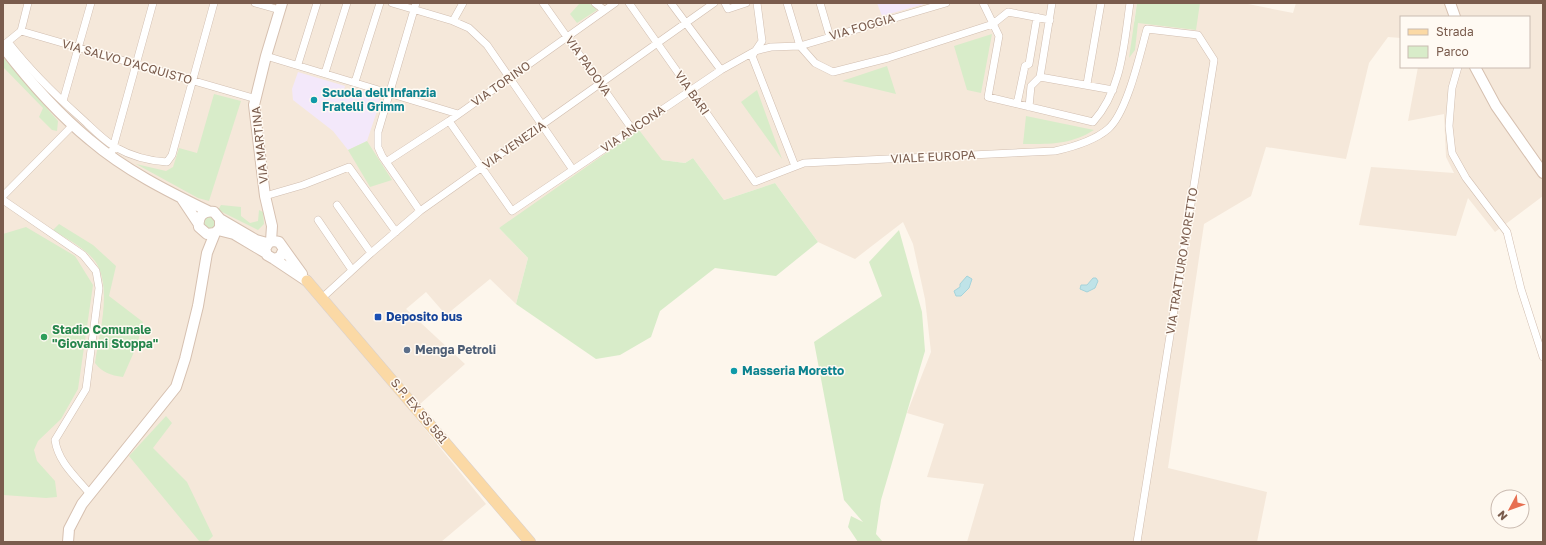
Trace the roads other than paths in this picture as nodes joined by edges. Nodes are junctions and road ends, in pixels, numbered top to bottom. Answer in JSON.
{"nodes":[{"id":1,"x":28,"y":3,"type":"edge"},
{"id":2,"x":91,"y":3,"type":"edge"},
{"id":3,"x":153,"y":3,"type":"edge"},
{"id":4,"x":214,"y":3,"type":"edge"},
{"id":5,"x":255,"y":3,"type":"edge"},
{"id":6,"x":317,"y":3,"type":"edge"},
{"id":7,"x":347,"y":3,"type":"edge"},
{"id":8,"x":380,"y":3,"type":"edge"},
{"id":9,"x":392,"y":3,"type":"edge"},
{"id":10,"x":463,"y":3,"type":"edge"},
{"id":11,"x":543,"y":3,"type":"edge"},
{"id":12,"x":595,"y":3,"type":"edge"},
{"id":13,"x":615,"y":3,"type":"edge"},
{"id":14,"x":629,"y":3,"type":"edge"},
{"id":15,"x":671,"y":3,"type":"edge"},
{"id":16,"x":714,"y":3,"type":"edge"},
{"id":17,"x":725,"y":3,"type":"edge"},
{"id":18,"x":746,"y":3,"type":"edge"},
{"id":19,"x":757,"y":3,"type":"edge"},
{"id":20,"x":786,"y":3,"type":"edge"},
{"id":21,"x":820,"y":3,"type":"edge"},
{"id":22,"x":946,"y":3,"type":"edge"},
{"id":23,"x":983,"y":3,"type":"edge"},
{"id":24,"x":1052,"y":3,"type":"edge"},
{"id":25,"x":1101,"y":3,"type":"edge"},
{"id":26,"x":1130,"y":3,"type":"edge"},
{"id":27,"x":1450,"y":3,"type":"edge"},
{"id":28,"x":415,"y":6,"type":"edge"},
{"id":29,"x":281,"y":7,"type":"edge"},
{"id":30,"x":604,"y":10,"type":"junction"},
{"id":31,"x":1455,"y":16,"type":"edge"},
{"id":32,"x":1037,"y":17,"type":"junction"},
{"id":33,"x":1050,"y":20,"type":"junction"},
{"id":34,"x":454,"y":21,"type":"junction"},
{"id":35,"x":685,"y":23,"type":"junction"},
{"id":36,"x":993,"y":24,"type":"junction"},
{"id":37,"x":21,"y":31,"type":"junction"},
{"id":38,"x":830,"y":37,"type":"junction"},
{"id":39,"x":568,"y":38,"type":"junction"},
{"id":40,"x":762,"y":41,"type":"junction"},
{"id":41,"x":657,"y":44,"type":"junction"},
{"id":42,"x":5,"y":45,"type":"edge"},
{"id":43,"x":800,"y":46,"type":"junction"},
{"id":44,"x":771,"y":47,"type":"junction"},
{"id":45,"x":78,"y":48,"type":"junction"},
{"id":46,"x":755,"y":51,"type":"junction"},
{"id":47,"x":266,"y":56,"type":"junction"},
{"id":48,"x":1122,"y":62,"type":"junction"},
{"id":49,"x":137,"y":64,"type":"junction"},
{"id":50,"x":298,"y":64,"type":"junction"},
{"id":51,"x":1136,"y":64,"type":"junction"},
{"id":52,"x":1458,"y":68,"type":"edge"},
{"id":53,"x":1476,"y":68,"type":"edge"},
{"id":54,"x":721,"y":70,"type":"junction"},
{"id":55,"x":326,"y":73,"type":"junction"},
{"id":56,"x":1040,"y":77,"type":"junction"},
{"id":57,"x":510,"y":78,"type":"junction"},
{"id":58,"x":193,"y":80,"type":"junction"},
{"id":59,"x":355,"y":82,"type":"junction"},
{"id":60,"x":601,"y":84,"type":"junction"},
{"id":61,"x":1087,"y":84,"type":"junction"},
{"id":62,"x":1113,"y":90,"type":"junction"},
{"id":63,"x":690,"y":91,"type":"junction"},
{"id":64,"x":390,"y":93,"type":"junction"},
{"id":65,"x":256,"y":98,"type":"junction"},
{"id":66,"x":63,"y":101,"type":"junction"},
{"id":67,"x":1017,"y":104,"type":"junction"},
{"id":68,"x":1029,"y":107,"type":"junction"},
{"id":69,"x":458,"y":114,"type":"junction"},
{"id":70,"x":449,"y":121,"type":"junction"},
{"id":71,"x":73,"y":125,"type":"junction"},
{"id":72,"x":542,"y":125,"type":"junction"},
{"id":73,"x":632,"y":129,"type":"junction"},
{"id":74,"x":112,"y":150,"type":"junction"},
{"id":75,"x":386,"y":162,"type":"junction"},
{"id":76,"x":795,"y":166,"type":"junction"},
{"id":77,"x":482,"y":167,"type":"junction"},
{"id":78,"x":573,"y":170,"type":"junction"},
{"id":79,"x":1543,"y":173,"type":"edge"},
{"id":80,"x":755,"y":182,"type":"joint"},
{"id":81,"x":3,"y":196,"type":"edge"},
{"id":82,"x":265,"y":196,"type":"junction"},
{"id":83,"x":181,"y":198,"type":"junction"},
{"id":84,"x":3,"y":200,"type":"edge"},
{"id":85,"x":337,"y":204,"type":"dead end"},
{"id":86,"x":208,"y":211,"type":"junction"},
{"id":87,"x":420,"y":211,"type":"junction"},
{"id":88,"x":220,"y":219,"type":"junction"},
{"id":89,"x":318,"y":220,"type":"dead end"},
{"id":90,"x":199,"y":225,"type":"junction"},
{"id":91,"x":216,"y":232,"type":"junction"},
{"id":92,"x":396,"y":232,"type":"junction"},
{"id":93,"x":276,"y":244,"type":"junction"},
{"id":94,"x":207,"y":253,"type":"junction"},
{"id":95,"x":371,"y":253,"type":"junction"},
{"id":96,"x":270,"y":256,"type":"junction"},
{"id":97,"x":352,"y":270,"type":"junction"},
{"id":98,"x":307,"y":281,"type":"junction"},
{"id":99,"x":322,"y":298,"type":"junction"},
{"id":100,"x":1543,"y":357,"type":"edge"},
{"id":101,"x":90,"y":494,"type":"junction"},
{"id":102,"x":68,"y":542,"type":"edge"},
{"id":103,"x":530,"y":542,"type":"edge"},
{"id":104,"x":1138,"y":542,"type":"edge"}],
"edges":[{"from":1,"to":37,"type":"street"},
{"from":2,"to":45,"type":"street"},
{"from":3,"to":49,"type":"street"},
{"from":4,"to":58,"type":"street"},
{"from":5,"to":29,"type":"street"},
{"from":6,"to":50,"type":"street"},
{"from":7,"to":55,"type":"street"},
{"from":8,"to":59,"type":"street"},
{"from":9,"to":28,"type":"street"},
{"from":10,"to":34,"type":"street"},
{"from":11,"to":39,"type":"street","name":"VIA PADOVA"},
{"from":12,"to":30,"type":"street"},
{"from":13,"to":30,"type":"street","name":"VIA TORINO"},
{"from":14,"to":41,"type":"street","name":"VIA BARI"},
{"from":15,"to":35,"type":"street"},
{"from":16,"to":35,"type":"street","name":"VIA VENEZIA"},
{"from":17,"to":18,"type":"street"},
{"from":19,"to":40,"type":"street"},
{"from":20,"to":43,"type":"street"},
{"from":21,"to":38,"type":"street"},
{"from":22,"to":38,"type":"street","name":"VIA FOGGIA"},
{"from":23,"to":36,"type":"street"},
{"from":24,"to":33,"type":"street"},
{"from":25,"to":61,"type":"street"},
{"from":26,"to":48,"type":"street"},
{"from":27,"to":31,"type":"street"},
{"from":28,"to":34,"type":"street"},
{"from":28,"to":64,"type":"street"},
{"from":29,"to":47,"type":"street","name":"VIA MARTINA"},
{"from":30,"to":39,"type":"street","name":"VIA TORINO"},
{"from":32,"to":33,"type":"street"},
{"from":32,"to":36,"type":"street"},
{"from":32,"to":67,"type":"street"},
{"from":33,"to":56,"type":"street"},
{"from":34,"to":57,"type":"street"},
{"from":35,"to":41,"type":"street","name":"VIA VENEZIA"},
{"from":35,"to":54,"type":"street"},
{"from":36,"to":43,"type":"street"},
{"from":36,"to":67,"type":"street"},
{"from":37,"to":42,"type":"street"},
{"from":37,"to":45,"type":"street","name":"VIA SALVO D'ACQUISTO"},
{"from":38,"to":43,"type":"street","name":"VIA FOGGIA"},
{"from":39,"to":57,"type":"street","name":"VIA TORINO"},
{"from":39,"to":60,"type":"street","name":"VIA PADOVA"},
{"from":40,"to":44,"type":"street"},
{"from":40,"to":46,"type":"street"},
{"from":41,"to":60,"type":"street","name":"VIA VENEZIA"},
{"from":41,"to":63,"type":"street","name":"VIA BARI"},
{"from":42,"to":66,"type":"street"},
{"from":42,"to":71,"type":"street"},
{"from":43,"to":44,"type":"street","name":"VIA FOGGIA"},
{"from":44,"to":46,"type":"street","name":"VIA FOGGIA"},
{"from":45,"to":49,"type":"street","name":"VIA SALVO D'ACQUISTO"},
{"from":45,"to":66,"type":"street"},
{"from":46,"to":54,"type":"street","name":"VIA ANCONA"},
{"from":46,"to":76,"type":"street"},
{"from":47,"to":50,"type":"street"},
{"from":47,"to":65,"type":"street","name":"VIA MARTINA"},
{"from":48,"to":51,"type":"street"},
{"from":48,"to":62,"type":"street"},
{"from":49,"to":58,"type":"street","name":"VIA SALVO D'ACQUISTO"},
{"from":49,"to":74,"type":"street"},
{"from":50,"to":55,"type":"street"},
{"from":51,"to":76,"type":"street","name":"VIALE EUROPA"},
{"from":51,"to":104,"type":"street","name":"VIA TRATTURO MORETTO"},
{"from":52,"to":100,"type":"street"},
{"from":53,"to":79,"type":"street"},
{"from":54,"to":63,"type":"street","name":"VIA ANCONA"},
{"from":55,"to":59,"type":"street"},
{"from":56,"to":61,"type":"street"},
{"from":56,"to":68,"type":"street"},
{"from":57,"to":69,"type":"street","name":"VIA TORINO"},
{"from":57,"to":72,"type":"street"},
{"from":58,"to":65,"type":"street","name":"VIA SALVO D'ACQUISTO"},
{"from":58,"to":74,"type":"street"},
{"from":59,"to":64,"type":"street"},
{"from":60,"to":72,"type":"street","name":"VIA VENEZIA"},
{"from":60,"to":73,"type":"street","name":"VIA PADOVA"},
{"from":61,"to":62,"type":"street"},
{"from":62,"to":68,"type":"street"},
{"from":63,"to":73,"type":"street","name":"VIA ANCONA"},
{"from":63,"to":80,"type":"street","name":"VIA BARI"},
{"from":64,"to":69,"type":"street"},
{"from":64,"to":75,"type":"street"},
{"from":65,"to":82,"type":"street","name":"VIA MARTINA"},
{"from":66,"to":74,"type":"street"},
{"from":67,"to":68,"type":"street"},
{"from":69,"to":70,"type":"street","name":"VIA TORINO"},
{"from":70,"to":75,"type":"street","name":"VIA TORINO"},
{"from":70,"to":77,"type":"street"},
{"from":71,"to":74,"type":"street"},
{"from":71,"to":81,"type":"street"},
{"from":72,"to":77,"type":"street","name":"VIA VENEZIA"},
{"from":72,"to":78,"type":"street"},
{"from":73,"to":78,"type":"street","name":"VIA ANCONA"},
{"from":74,"to":83,"type":"street"},
{"from":75,"to":87,"type":"street"},
{"from":76,"to":80,"type":"street","name":"VIALE EUROPA"},
{"from":77,"to":78,"type":"street","name":"VIA ANCONA"},
{"from":77,"to":87,"type":"street","name":"VIA VENEZIA"},
{"from":82,"to":92,"type":"street"},
{"from":82,"to":93,"type":"street","name":"VIA MARTINA"},
{"from":83,"to":86,"type":"street"},
{"from":83,"to":90,"type":"street"},
{"from":84,"to":101,"type":"street"},
{"from":85,"to":95,"type":"street"},
{"from":86,"to":88,"type":"street"},
{"from":86,"to":90,"type":"street"},
{"from":87,"to":92,"type":"street","name":"VIA VENEZIA"},
{"from":88,"to":91,"type":"street"},
{"from":88,"to":93,"type":"street"},
{"from":89,"to":97,"type":"street"},
{"from":90,"to":91,"type":"street"},
{"from":90,"to":94,"type":"street"},
{"from":91,"to":94,"type":"street"},
{"from":91,"to":96,"type":"street"},
{"from":92,"to":95,"type":"street","name":"VIA VENEZIA"},
{"from":93,"to":96,"type":"street","name":"VIA MARTINA"},
{"from":93,"to":96,"type":"street"},
{"from":93,"to":98,"type":"street"},
{"from":94,"to":101,"type":"street"},
{"from":95,"to":97,"type":"street","name":"VIA VENEZIA"},
{"from":96,"to":98,"type":"street"},
{"from":97,"to":99,"type":"street","name":"VIA VENEZIA"},
{"from":98,"to":99,"type":"main road","name":"S.P. EX SS 581"},
{"from":99,"to":103,"type":"main road","name":"S.P. EX SS 581"},
{"from":101,"to":102,"type":"street"}]}
